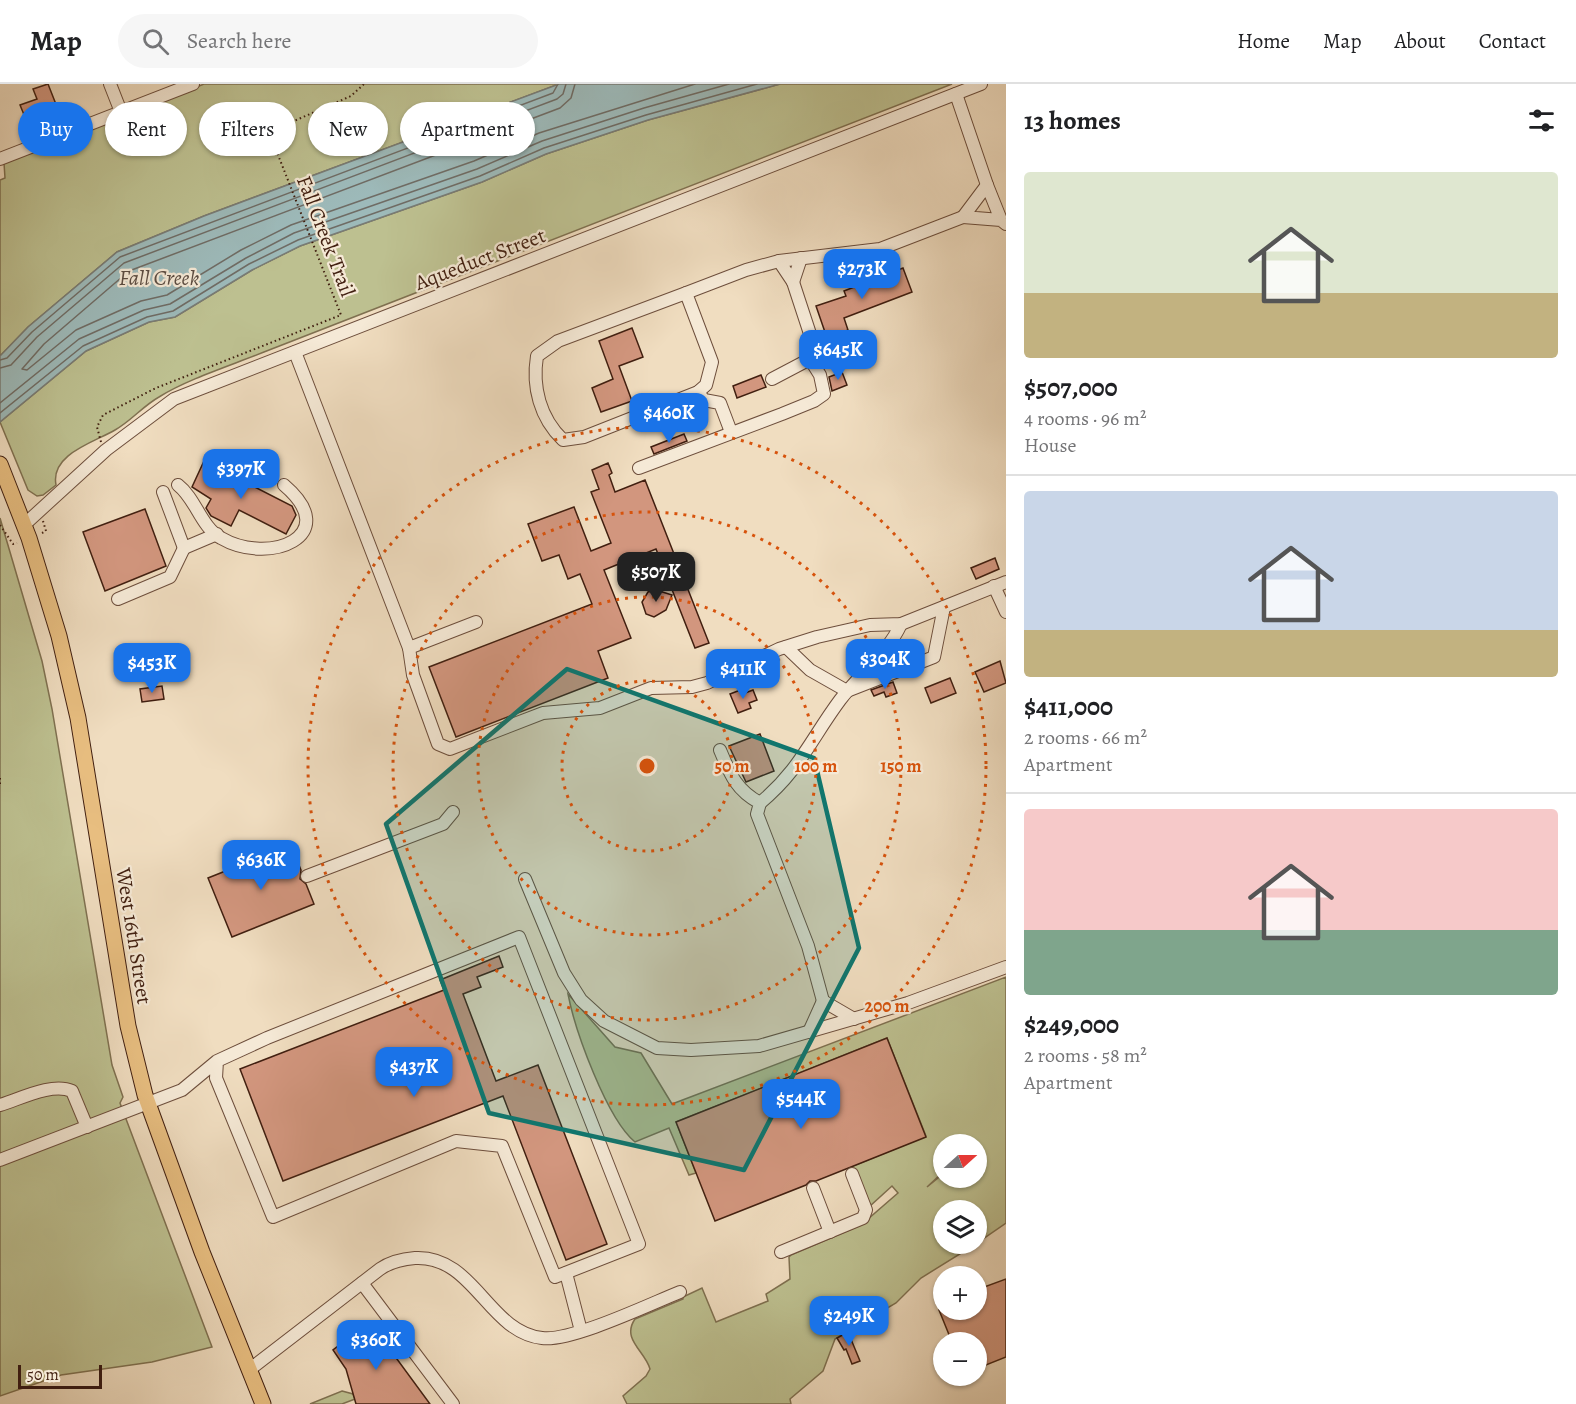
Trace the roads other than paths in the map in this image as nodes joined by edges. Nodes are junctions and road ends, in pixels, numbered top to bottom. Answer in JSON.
{"nodes":[{"id":1,"x":110,"y":84,"type":"edge"},
{"id":2,"x":193,"y":84,"type":"edge"},
{"id":3,"x":981,"y":84,"type":"edge"},
{"id":4,"x":956,"y":94,"type":"junction"},
{"id":5,"x":118,"y":102,"type":"edge"},
{"id":6,"x":147,"y":102,"type":"edge"},
{"id":7,"x":105,"y":119,"type":"edge"},
{"id":8,"x":0,"y":159,"type":"edge"},
{"id":9,"x":987,"y":185,"type":"junction"},
{"id":10,"x":963,"y":217,"type":"junction"},
{"id":11,"x":1004,"y":222,"type":"edge"},
{"id":12,"x":801,"y":258,"type":"junction"},
{"id":13,"x":779,"y":261,"type":"junction"},
{"id":14,"x":793,"y":282,"type":"junction"},
{"id":15,"x":686,"y":293,"type":"junction"},
{"id":16,"x":295,"y":352,"type":"junction"},
{"id":17,"x":810,"y":358,"type":"junction"},
{"id":18,"x":772,"y":379,"type":"dead end"},
{"id":19,"x":698,"y":392,"type":"junction"},
{"id":20,"x":731,"y":432,"type":"junction"},
{"id":21,"x":0,"y":464,"type":"edge"},
{"id":22,"x":639,"y":468,"type":"dead end"},
{"id":23,"x":180,"y":480,"type":"dead end"},
{"id":24,"x":284,"y":485,"type":"dead end"},
{"id":25,"x":163,"y":492,"type":"dead end"},
{"id":26,"x":25,"y":524,"type":"junction"},
{"id":27,"x":217,"y":534,"type":"junction"},
{"id":28,"x":184,"y":548,"type":"junction"},
{"id":29,"x":1000,"y":584,"type":"edge"},
{"id":30,"x":118,"y":599,"type":"dead end"},
{"id":31,"x":944,"y":607,"type":"junction"},
{"id":32,"x":1006,"y":612,"type":"edge"},
{"id":33,"x":476,"y":622,"type":"dead end"},
{"id":34,"x":901,"y":624,"type":"junction"},
{"id":35,"x":786,"y":647,"type":"junction"},
{"id":36,"x":409,"y":648,"type":"junction"},
{"id":37,"x":847,"y":691,"type":"junction"},
{"id":38,"x":720,"y":750,"type":"dead end"},
{"id":39,"x":760,"y":802,"type":"junction"},
{"id":40,"x":453,"y":812,"type":"dead end"},
{"id":41,"x":307,"y":876,"type":"dead end"},
{"id":42,"x":525,"y":879,"type":"dead end"},
{"id":43,"x":1006,"y":967,"type":"edge"},
{"id":44,"x":823,"y":1000,"type":"junction"},
{"id":45,"x":854,"y":1019,"type":"junction"},
{"id":46,"x":809,"y":1032,"type":"junction"},
{"id":47,"x":218,"y":1061,"type":"junction"},
{"id":48,"x":148,"y":1104,"type":"junction"},
{"id":49,"x":0,"y":1105,"type":"edge"},
{"id":50,"x":87,"y":1127,"type":"junction"},
{"id":51,"x":0,"y":1160,"type":"edge"},
{"id":52,"x":852,"y":1174,"type":"dead end"},
{"id":53,"x":813,"y":1188,"type":"dead end"},
{"id":54,"x":830,"y":1232,"type":"junction"},
{"id":55,"x":781,"y":1252,"type":"dead end"},
{"id":56,"x":566,"y":1273,"type":"junction"},
{"id":57,"x":362,"y":1283,"type":"junction"},
{"id":58,"x":680,"y":1292,"type":"dead end"},
{"id":59,"x":581,"y":1331,"type":"junction"},
{"id":60,"x":249,"y":1370,"type":"junction"},
{"id":61,"x":262,"y":1404,"type":"edge"},
{"id":62,"x":453,"y":1404,"type":"edge"}],
"edges":[{"from":1,"to":5,"type":"street"},
{"from":2,"to":6,"type":"street"},
{"from":3,"to":4,"type":"street","name":"Aqueduct Street"},
{"from":4,"to":9,"type":"street"},
{"from":4,"to":16,"type":"street","name":"Aqueduct Street"},
{"from":7,"to":8,"type":"street"},
{"from":9,"to":10,"type":"street"},
{"from":9,"to":11,"type":"street"},
{"from":10,"to":11,"type":"street"},
{"from":10,"to":12,"type":"street"},
{"from":12,"to":13,"type":"street"},
{"from":12,"to":14,"type":"street"},
{"from":13,"to":14,"type":"street"},
{"from":13,"to":15,"type":"street"},
{"from":14,"to":17,"type":"street"},
{"from":15,"to":19,"type":"street"},
{"from":15,"to":19,"type":"street"},
{"from":16,"to":26,"type":"street","name":"Aqueduct Street"},
{"from":16,"to":36,"type":"street"},
{"from":17,"to":18,"type":"street"},
{"from":17,"to":20,"type":"street"},
{"from":19,"to":20,"type":"street"},
{"from":20,"to":22,"type":"street"},
{"from":21,"to":26,"type":"main road","name":"West 16th Street"},
{"from":23,"to":27,"type":"street"},
{"from":24,"to":27,"type":"street"},
{"from":25,"to":28,"type":"street"},
{"from":26,"to":48,"type":"main road","name":"West 16th Street"},
{"from":27,"to":28,"type":"street"},
{"from":28,"to":30,"type":"street"},
{"from":29,"to":31,"type":"street"},
{"from":29,"to":32,"type":"street"},
{"from":31,"to":34,"type":"street"},
{"from":31,"to":37,"type":"street"},
{"from":33,"to":36,"type":"street"},
{"from":34,"to":35,"type":"street"},
{"from":34,"to":37,"type":"street"},
{"from":35,"to":36,"type":"street"},
{"from":35,"to":37,"type":"street"},
{"from":37,"to":39,"type":"street"},
{"from":38,"to":39,"type":"street"},
{"from":39,"to":44,"type":"street"},
{"from":40,"to":41,"type":"street"},
{"from":42,"to":46,"type":"street"},
{"from":43,"to":45,"type":"street"},
{"from":44,"to":45,"type":"street"},
{"from":44,"to":46,"type":"street"},
{"from":45,"to":46,"type":"street"},
{"from":47,"to":48,"type":"street"},
{"from":47,"to":56,"type":"street"},
{"from":47,"to":56,"type":"street"},
{"from":48,"to":50,"type":"street"},
{"from":48,"to":60,"type":"main road","name":"West 16th Street"},
{"from":49,"to":50,"type":"street"},
{"from":50,"to":51,"type":"street"},
{"from":52,"to":54,"type":"street"},
{"from":53,"to":54,"type":"street"},
{"from":54,"to":55,"type":"street"},
{"from":56,"to":59,"type":"street"},
{"from":57,"to":59,"type":"street"},
{"from":57,"to":60,"type":"street"},
{"from":57,"to":62,"type":"street"},
{"from":58,"to":59,"type":"street"},
{"from":60,"to":61,"type":"main road","name":"West 16th Street"}]}
